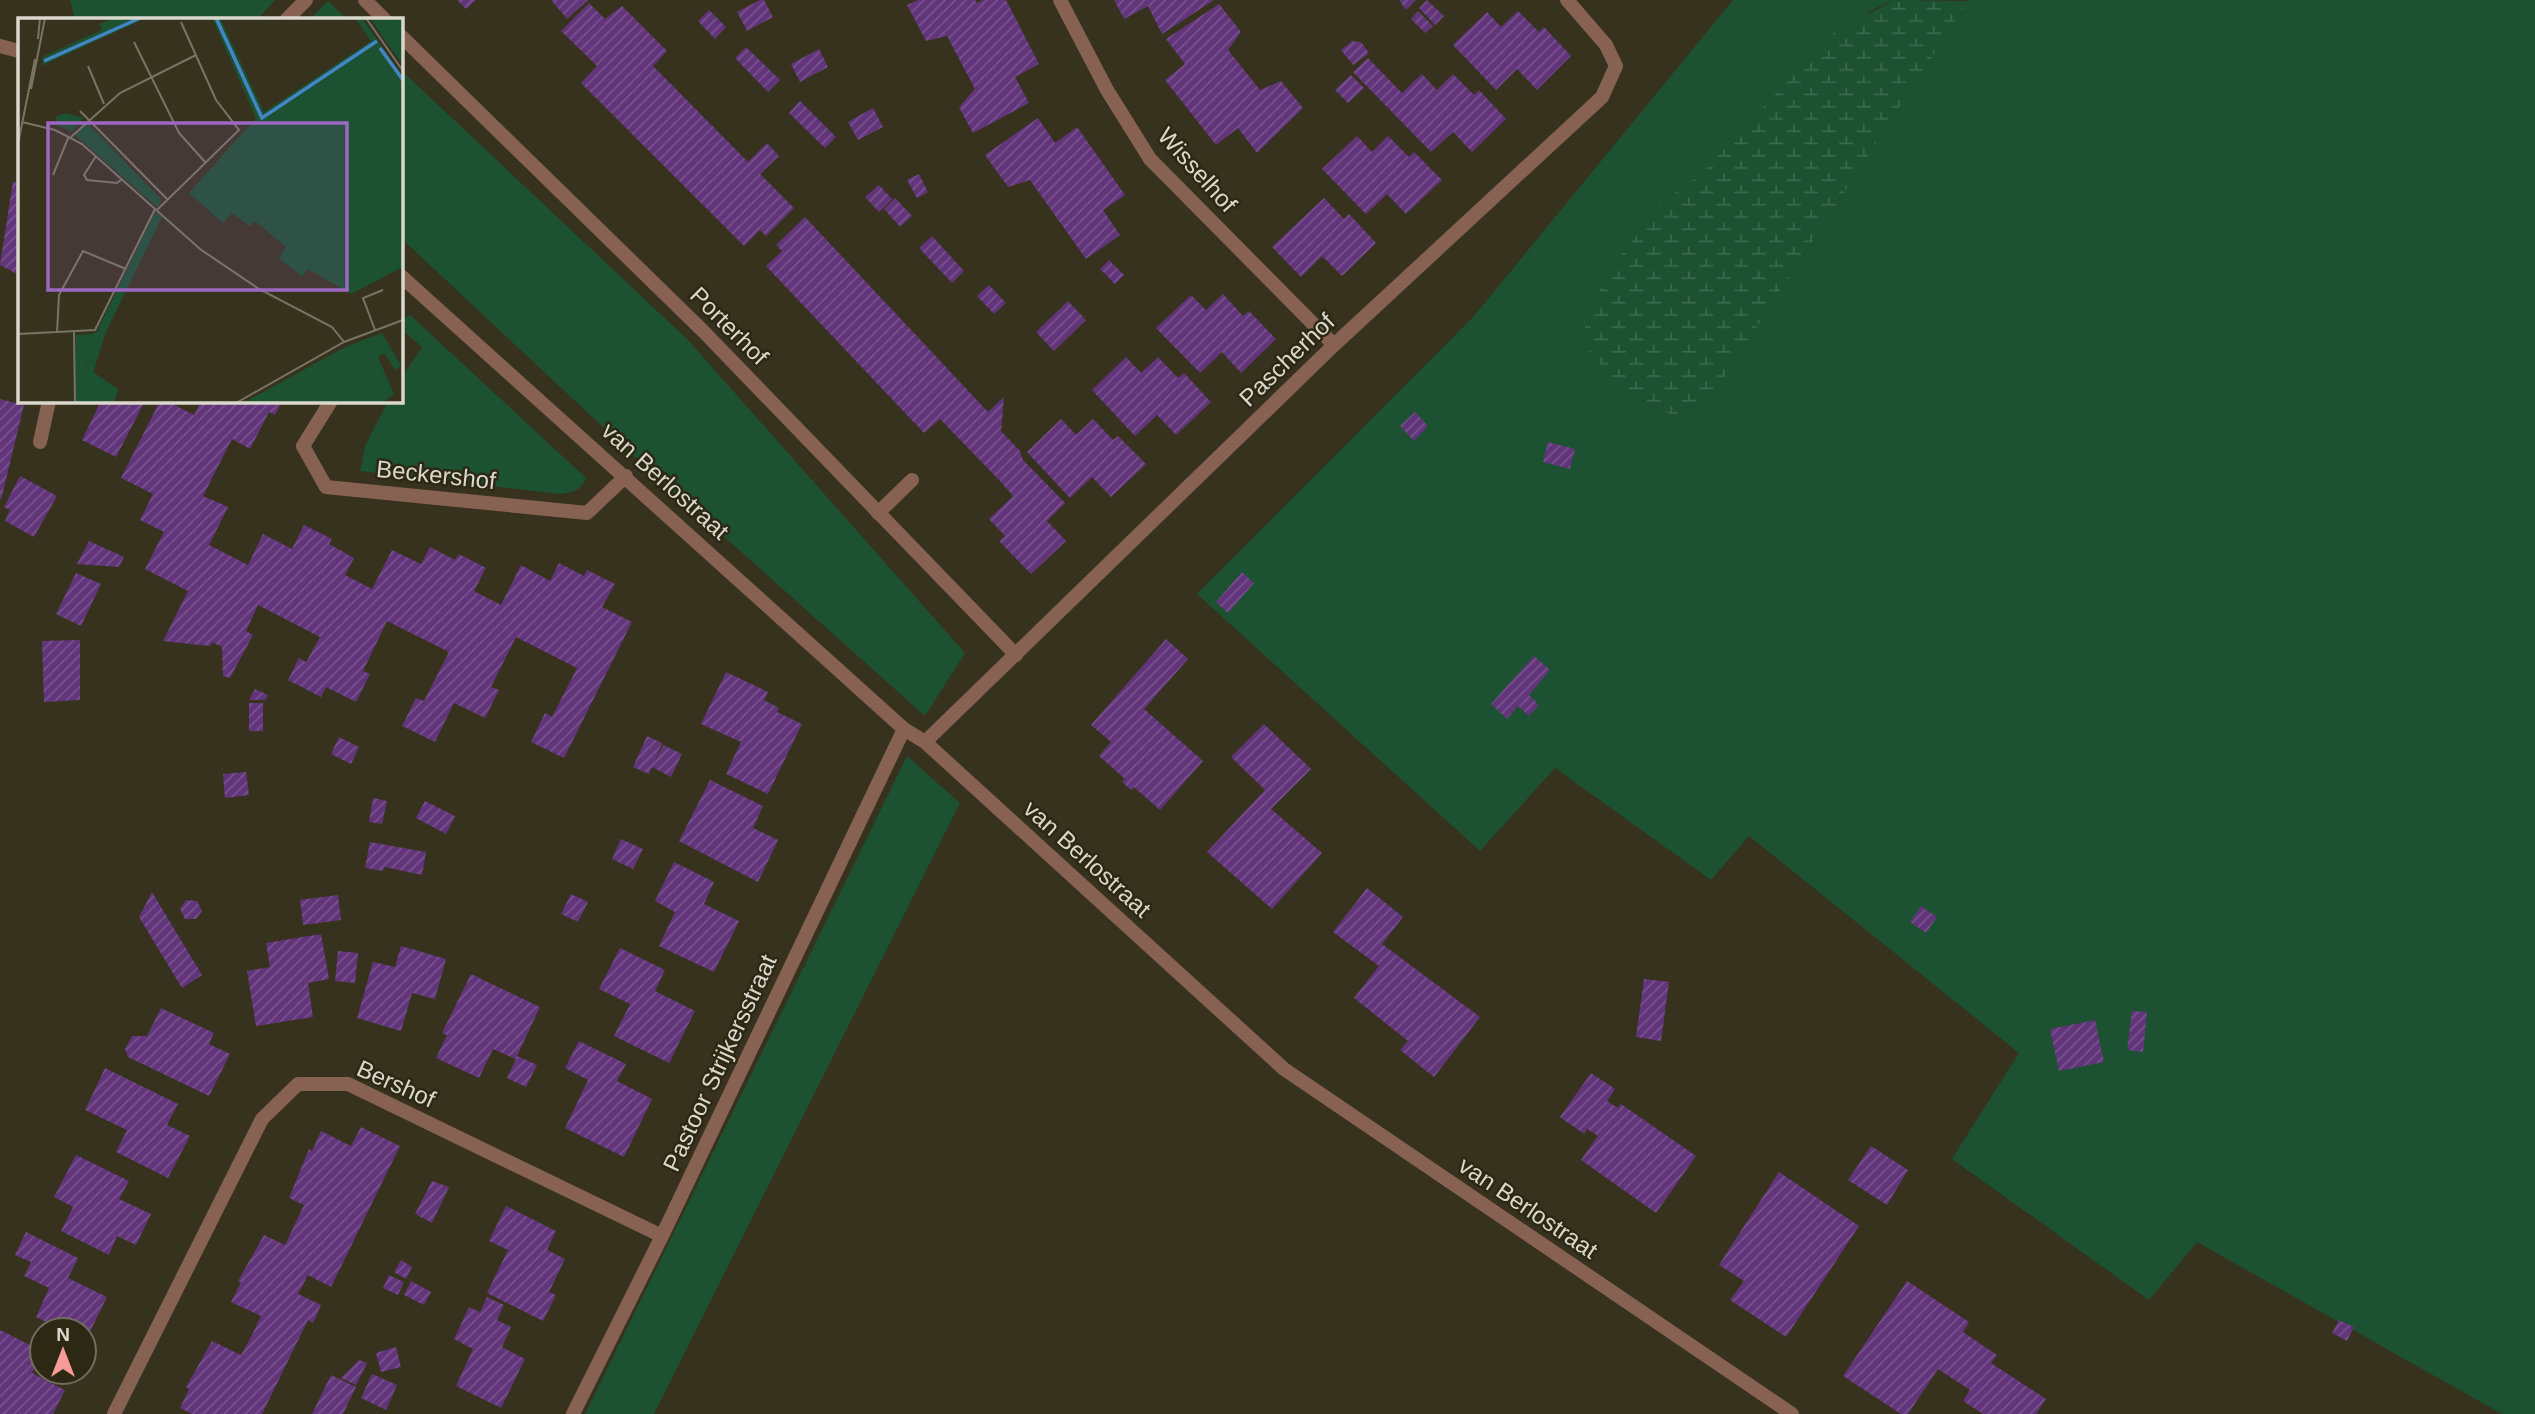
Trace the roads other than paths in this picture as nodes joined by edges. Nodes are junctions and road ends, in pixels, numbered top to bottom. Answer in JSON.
{"nodes":[{"id":1,"x":306,"y":0,"type":"edge"},
{"id":2,"x":365,"y":0,"type":"edge"},
{"id":3,"x":1060,"y":0,"type":"edge"},
{"id":4,"x":1567,"y":0,"type":"edge"},
{"id":5,"x":288,"y":18,"type":"edge"},
{"id":6,"x":383,"y":18,"type":"edge"},
{"id":7,"x":402,"y":37,"type":"edge"},
{"id":8,"x":0,"y":46,"type":"edge"},
{"id":9,"x":18,"y":51,"type":"edge"},
{"id":10,"x":402,"y":282,"type":"edge"},
{"id":11,"x":1334,"y":345,"type":"junction"},
{"id":12,"x":49,"y":402,"type":"edge"},
{"id":13,"x":330,"y":402,"type":"edge"},
{"id":14,"x":40,"y":442,"type":"dead end"},
{"id":15,"x":626,"y":476,"type":"junction"},
{"id":16,"x":912,"y":480,"type":"dead end"},
{"id":17,"x":878,"y":513,"type":"junction"},
{"id":18,"x":1016,"y":655,"type":"junction"},
{"id":19,"x":904,"y":729,"type":"junction"},
{"id":20,"x":925,"y":742,"type":"junction"},
{"id":21,"x":662,"y":1237,"type":"junction"},
{"id":22,"x":114,"y":1414,"type":"edge"},
{"id":23,"x":573,"y":1414,"type":"edge"},
{"id":24,"x":1792,"y":1414,"type":"edge"}],
"edges":[{"from":1,"to":5,"type":"street"},
{"from":2,"to":6,"type":"street"},
{"from":3,"to":11,"type":"street","name":"Wisselhof"},
{"from":4,"to":11,"type":"street","name":"Pascherhof"},
{"from":7,"to":17,"type":"street","name":"Porterhof"},
{"from":8,"to":9,"type":"street"},
{"from":10,"to":15,"type":"street","name":"van Berlostraat"},
{"from":11,"to":18,"type":"street","name":"Pascherhof"},
{"from":12,"to":14,"type":"street"},
{"from":13,"to":15,"type":"street","name":"Beckershof"},
{"from":15,"to":19,"type":"street","name":"van Berlostraat"},
{"from":16,"to":17,"type":"street"},
{"from":17,"to":18,"type":"street","name":"Porterhof"},
{"from":18,"to":20,"type":"street","name":"Pascherhof"},
{"from":19,"to":20,"type":"street","name":"van Berlostraat"},
{"from":19,"to":21,"type":"street","name":"Pastoor Strijkersstraat"},
{"from":20,"to":24,"type":"street","name":"van Berlostraat"},
{"from":21,"to":22,"type":"street","name":"Bershof"},
{"from":21,"to":23,"type":"street","name":"Pastoor Strijkersstraat"}]}
